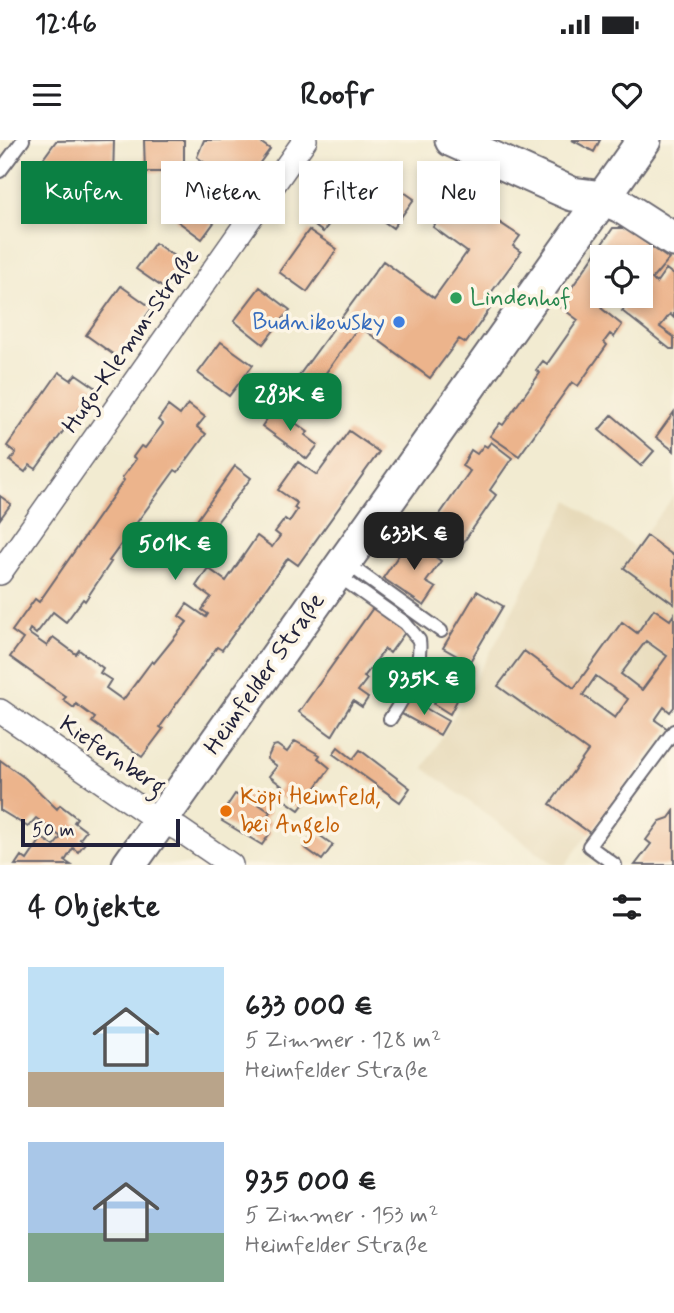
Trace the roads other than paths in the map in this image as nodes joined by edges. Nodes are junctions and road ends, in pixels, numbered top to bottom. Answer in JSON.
{"nodes":[{"id":1,"x":23,"y":140,"type":"edge"},
{"id":2,"x":305,"y":140,"type":"edge"},
{"id":3,"x":452,"y":140,"type":"edge"},
{"id":4,"x":644,"y":140,"type":"edge"},
{"id":5,"x":0,"y":171,"type":"edge"},
{"id":6,"x":603,"y":198,"type":"junction"},
{"id":7,"x":674,"y":240,"type":"edge"},
{"id":8,"x":341,"y":568,"type":"junction"},
{"id":9,"x":0,"y":573,"type":"edge"},
{"id":10,"x":441,"y":631,"type":"dead end"},
{"id":11,"x":0,"y":711,"type":"edge"},
{"id":12,"x":390,"y":719,"type":"dead end"},
{"id":13,"x":674,"y":730,"type":"edge"},
{"id":14,"x":161,"y":820,"type":"junction"},
{"id":15,"x":129,"y":865,"type":"edge"},
{"id":16,"x":231,"y":865,"type":"edge"},
{"id":17,"x":615,"y":865,"type":"edge"}],
"edges":[{"from":1,"to":5,"type":"lane"},
{"from":2,"to":9,"type":"street","name":"Hugo-Klemm-Straße"},
{"from":3,"to":6,"type":"street"},
{"from":4,"to":6,"type":"street","name":"Heimfelder Straße"},
{"from":6,"to":7,"type":"street"},
{"from":6,"to":8,"type":"street","name":"Heimfelder Straße"},
{"from":8,"to":10,"type":"lane"},
{"from":8,"to":12,"type":"lane"},
{"from":8,"to":14,"type":"street","name":"Heimfelder Straße"},
{"from":11,"to":14,"type":"street","name":"Kiefernberg"},
{"from":13,"to":17,"type":"lane"},
{"from":14,"to":15,"type":"street","name":"Heimfelder Straße"},
{"from":14,"to":16,"type":"street","name":"Kiefernberg"}]}
